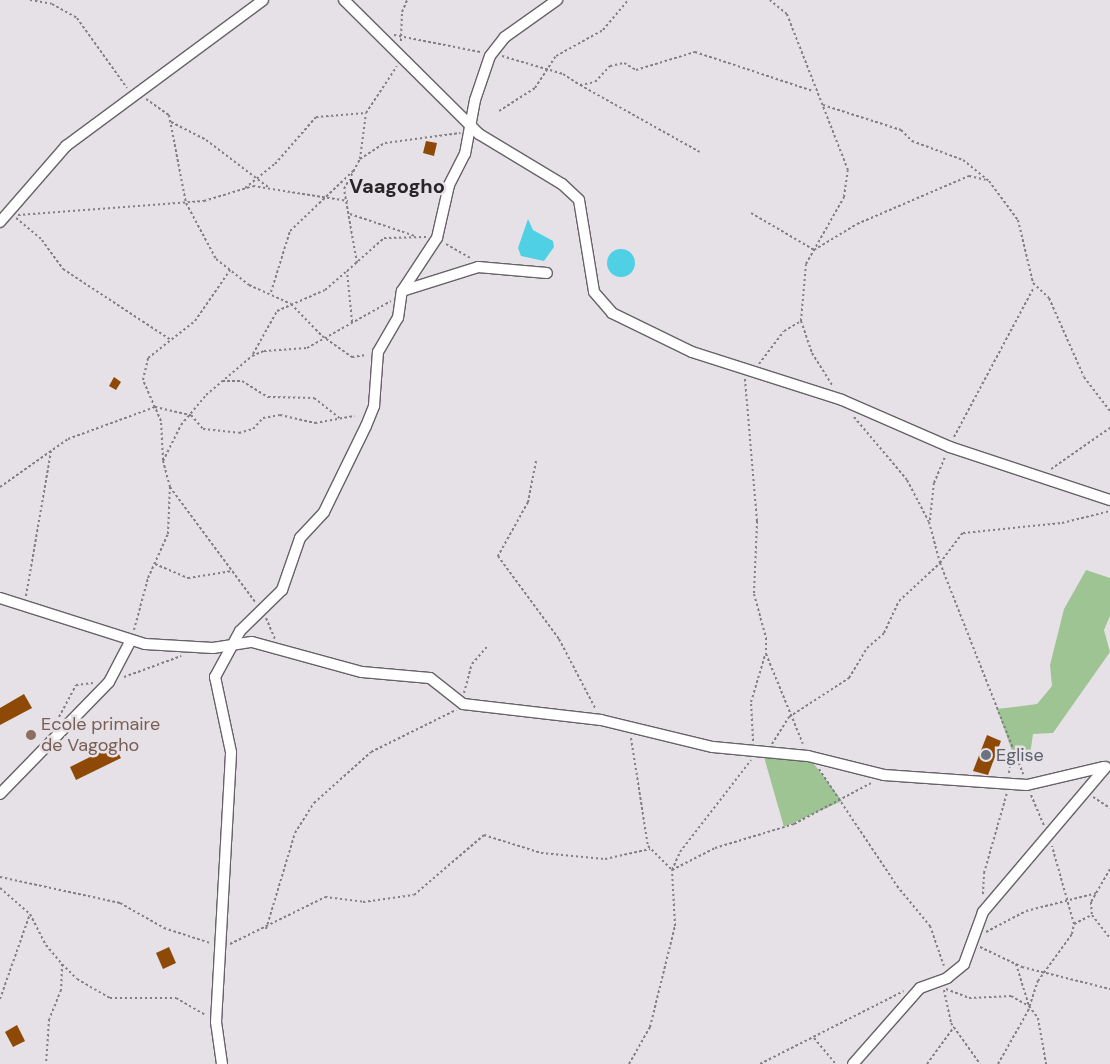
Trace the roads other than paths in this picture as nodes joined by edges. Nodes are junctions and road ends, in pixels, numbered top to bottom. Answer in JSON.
{"nodes":[{"id":1,"x":263,"y":0,"type":"edge"},
{"id":2,"x":344,"y":0,"type":"edge"},
{"id":3,"x":557,"y":0,"type":"edge"},
{"id":4,"x":470,"y":128,"type":"junction"},
{"id":5,"x":0,"y":222,"type":"edge"},
{"id":6,"x":547,"y":273,"type":"dead end"},
{"id":7,"x":402,"y":292,"type":"junction"},
{"id":8,"x":1110,"y":500,"type":"edge"},
{"id":9,"x":0,"y":598,"type":"edge"},
{"id":10,"x":131,"y":640,"type":"junction"},
{"id":11,"x":231,"y":645,"type":"junction"},
{"id":12,"x":1107,"y":767,"type":"edge"},
{"id":13,"x":0,"y":794,"type":"edge"},
{"id":14,"x":222,"y":1064,"type":"edge"},
{"id":15,"x":853,"y":1064,"type":"edge"}],
"edges":[{"from":1,"to":5,"type":"street"},
{"from":2,"to":4,"type":"street"},
{"from":3,"to":4,"type":"street"},
{"from":4,"to":7,"type":"street"},
{"from":4,"to":8,"type":"street"},
{"from":6,"to":7,"type":"street"},
{"from":7,"to":11,"type":"street"},
{"from":9,"to":10,"type":"street"},
{"from":10,"to":11,"type":"street"},
{"from":10,"to":13,"type":"street"},
{"from":11,"to":12,"type":"street"},
{"from":11,"to":14,"type":"street"},
{"from":12,"to":15,"type":"street"}]}
